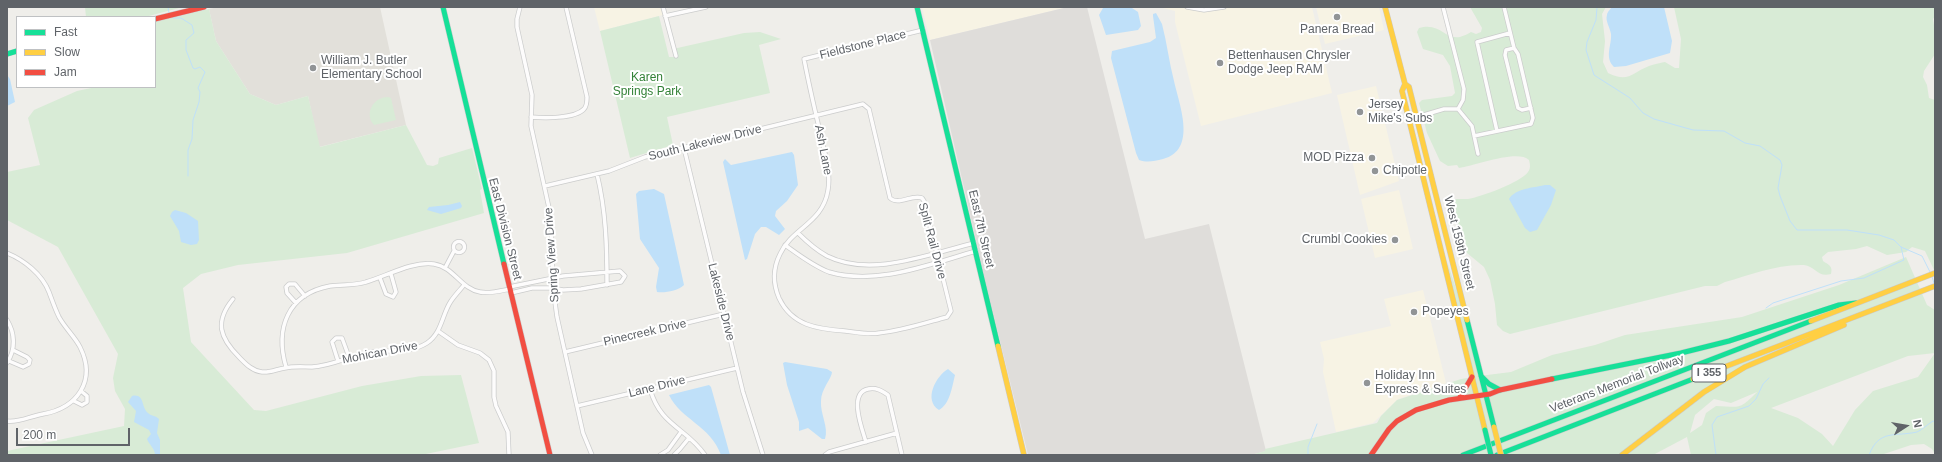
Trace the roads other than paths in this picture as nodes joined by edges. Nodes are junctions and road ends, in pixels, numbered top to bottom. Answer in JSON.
{"nodes":[{"id":1,"x":204,"y":7,"type":"edge"},
{"id":2,"x":443,"y":7,"type":"edge"},
{"id":3,"x":520,"y":7,"type":"edge"},
{"id":4,"x":566,"y":7,"type":"edge"},
{"id":5,"x":663,"y":7,"type":"edge"},
{"id":6,"x":706,"y":7,"type":"edge"},
{"id":7,"x":917,"y":7,"type":"edge"},
{"id":8,"x":1187,"y":7,"type":"edge"},
{"id":9,"x":1224,"y":7,"type":"edge"},
{"id":10,"x":1385,"y":7,"type":"edge"},
{"id":11,"x":1443,"y":7,"type":"edge"},
{"id":12,"x":1504,"y":7,"type":"edge"},
{"id":13,"x":666,"y":16,"type":"junction"},
{"id":14,"x":156,"y":19,"type":"edge"},
{"id":15,"x":923,"y":30,"type":"junction"},
{"id":16,"x":1510,"y":33,"type":"junction"},
{"id":17,"x":1514,"y":48,"type":"junction"},
{"id":18,"x":676,"y":56,"type":"dead end"},
{"id":19,"x":804,"y":59,"type":"joint"},
{"id":20,"x":1405,"y":84,"type":"junction"},
{"id":21,"x":867,"y":106,"type":"joint"},
{"id":22,"x":1531,"y":108,"type":"junction"},
{"id":23,"x":1458,"y":109,"type":"junction"},
{"id":24,"x":816,"y":116,"type":"junction"},
{"id":25,"x":531,"y":117,"type":"junction"},
{"id":26,"x":1417,"y":117,"type":"junction"},
{"id":27,"x":1498,"y":131,"type":"junction"},
{"id":28,"x":1474,"y":136,"type":"junction"},
{"id":29,"x":684,"y":148,"type":"junction"},
{"id":30,"x":1478,"y":154,"type":"dead end"},
{"id":31,"x":597,"y":174,"type":"junction"},
{"id":32,"x":545,"y":186,"type":"junction"},
{"id":33,"x":798,"y":233,"type":"junction"},
{"id":34,"x":974,"y":243,"type":"junction"},
{"id":35,"x":785,"y":245,"type":"junction"},
{"id":36,"x":454,"y":251,"type":"dead end"},
{"id":37,"x":976,"y":251,"type":"junction"},
{"id":38,"x":936,"y":252,"type":"junction"},
{"id":39,"x":7,"y":253,"type":"edge"},
{"id":40,"x":938,"y":261,"type":"junction"},
{"id":41,"x":875,"y":265,"type":"junction"},
{"id":42,"x":445,"y":268,"type":"junction"},
{"id":43,"x":607,"y":272,"type":"junction"},
{"id":44,"x":1935,"y":273,"type":"edge"},
{"id":45,"x":391,"y":274,"type":"junction"},
{"id":46,"x":877,"y":275,"type":"junction"},
{"id":47,"x":380,"y":278,"type":"junction"},
{"id":48,"x":553,"y":278,"type":"junction"},
{"id":49,"x":464,"y":284,"type":"junction"},
{"id":50,"x":607,"y":285,"type":"junction"},
{"id":51,"x":1935,"y":286,"type":"edge"},
{"id":52,"x":553,"y":288,"type":"junction"},
{"id":53,"x":510,"y":290,"type":"junction"},
{"id":54,"x":305,"y":296,"type":"junction"},
{"id":55,"x":233,"y":300,"type":"dead end"},
{"id":56,"x":1896,"y":301,"type":"junction"},
{"id":57,"x":296,"y":303,"type":"junction"},
{"id":58,"x":1856,"y":303,"type":"junction"},
{"id":59,"x":724,"y":314,"type":"junction"},
{"id":60,"x":949,"y":315,"type":"joint"},
{"id":61,"x":7,"y":320,"type":"edge"},
{"id":62,"x":438,"y":331,"type":"junction"},
{"id":63,"x":13,"y":350,"type":"junction"},
{"id":64,"x":565,"y":352,"type":"junction"},
{"id":65,"x":349,"y":357,"type":"junction"},
{"id":66,"x":338,"y":361,"type":"junction"},
{"id":67,"x":8,"y":362,"type":"edge"},
{"id":68,"x":286,"y":367,"type":"junction"},
{"id":69,"x":738,"y":368,"type":"junction"},
{"id":70,"x":1481,"y":376,"type":"junction"},
{"id":71,"x":1472,"y":377,"type":"junction"},
{"id":72,"x":650,"y":389,"type":"junction"},
{"id":73,"x":1500,"y":390,"type":"junction"},
{"id":74,"x":81,"y":391,"type":"junction"},
{"id":75,"x":1486,"y":395,"type":"junction"},
{"id":76,"x":1477,"y":396,"type":"junction"},
{"id":77,"x":1460,"y":397,"type":"junction"},
{"id":78,"x":74,"y":401,"type":"junction"},
{"id":79,"x":577,"y":406,"type":"junction"},
{"id":80,"x":7,"y":421,"type":"edge"},
{"id":81,"x":681,"y":432,"type":"junction"},
{"id":82,"x":897,"y":434,"type":"junction"},
{"id":83,"x":689,"y":438,"type":"junction"},
{"id":84,"x":866,"y":442,"type":"junction"},
{"id":85,"x":509,"y":455,"type":"edge"},
{"id":86,"x":550,"y":455,"type":"edge"},
{"id":87,"x":592,"y":455,"type":"edge"},
{"id":88,"x":660,"y":455,"type":"edge"},
{"id":89,"x":674,"y":455,"type":"edge"},
{"id":90,"x":705,"y":455,"type":"edge"},
{"id":91,"x":763,"y":455,"type":"edge"},
{"id":92,"x":825,"y":455,"type":"edge"},
{"id":93,"x":902,"y":455,"type":"edge"},
{"id":94,"x":1024,"y":455,"type":"edge"},
{"id":95,"x":1371,"y":455,"type":"edge"},
{"id":96,"x":1463,"y":455,"type":"edge"},
{"id":97,"x":1491,"y":455,"type":"edge"},
{"id":98,"x":1497,"y":455,"type":"edge"},
{"id":99,"x":1501,"y":455,"type":"edge"},
{"id":100,"x":1622,"y":455,"type":"edge"}],
"edges":[{"from":1,"to":14,"type":"main road"},
{"from":2,"to":53,"type":"main road","name":"East Division Street"},
{"from":3,"to":25,"type":"street","name":"Spring View Drive"},
{"from":4,"to":25,"type":"street"},
{"from":5,"to":13,"type":"street"},
{"from":6,"to":13,"type":"street"},
{"from":7,"to":15,"type":"main road","name":"East 7th Street"},
{"from":8,"to":9,"type":"street"},
{"from":10,"to":20,"type":"main road","name":"West 159th Street"},
{"from":11,"to":23,"type":"street"},
{"from":12,"to":16,"type":"street"},
{"from":13,"to":18,"type":"street"},
{"from":15,"to":19,"type":"street","name":"Fieldstone Place"},
{"from":15,"to":34,"type":"main road","name":"East 7th Street"},
{"from":16,"to":17,"type":"street"},
{"from":16,"to":27,"type":"street"},
{"from":17,"to":22,"type":"street"},
{"from":17,"to":22,"type":"street"},
{"from":19,"to":24,"type":"street","name":"Ash Lane"},
{"from":20,"to":26,"type":"main road","name":"West 159th Street"},
{"from":20,"to":71,"type":"main road","name":"West 159th Street"},
{"from":21,"to":24,"type":"street","name":"South Lakeview Drive"},
{"from":21,"to":38,"type":"street","name":"Split Rail Drive"},
{"from":22,"to":27,"type":"street"},
{"from":23,"to":26,"type":"street"},
{"from":23,"to":28,"type":"street"},
{"from":24,"to":29,"type":"street","name":"South Lakeview Drive"},
{"from":24,"to":33,"type":"street","name":"Ash Lane"},
{"from":25,"to":32,"type":"street","name":"Spring View Drive"},
{"from":26,"to":70,"type":"main road","name":"West 159th Street"},
{"from":27,"to":28,"type":"street"},
{"from":28,"to":30,"type":"street"},
{"from":29,"to":31,"type":"street","name":"South Lakeview Drive"},
{"from":29,"to":59,"type":"street","name":"Lakeside Drive"},
{"from":31,"to":32,"type":"street","name":"South Lakeview Drive"},
{"from":31,"to":43,"type":"street"},
{"from":32,"to":48,"type":"street","name":"Spring View Drive"},
{"from":33,"to":35,"type":"street","name":"Ash Lane"},
{"from":33,"to":41,"type":"street"},
{"from":34,"to":37,"type":"main road","name":"East 7th Street"},
{"from":34,"to":38,"type":"street"},
{"from":35,"to":46,"type":"street"},
{"from":35,"to":60,"type":"street","name":"Ash Lane"},
{"from":36,"to":42,"type":"street"},
{"from":37,"to":40,"type":"street"},
{"from":37,"to":94,"type":"main road","name":"East 7th Street"},
{"from":38,"to":40,"type":"street","name":"Split Rail Drive"},
{"from":38,"to":41,"type":"street"},
{"from":39,"to":74,"type":"street"},
{"from":40,"to":46,"type":"street"},
{"from":40,"to":60,"type":"street","name":"Split Rail Drive"},
{"from":41,"to":46,"type":"street"},
{"from":42,"to":45,"type":"street"},
{"from":42,"to":49,"type":"street"},
{"from":43,"to":48,"type":"street"},
{"from":43,"to":50,"type":"street"},
{"from":43,"to":50,"type":"street"},
{"from":44,"to":58,"type":"main road","name":"Veterans Memorial Tollway","number":"I 355"},
{"from":45,"to":47,"type":"street"},
{"from":45,"to":47,"type":"street"},
{"from":47,"to":54,"type":"street"},
{"from":48,"to":52,"type":"street","name":"Spring View Drive"},
{"from":48,"to":53,"type":"street"},
{"from":49,"to":53,"type":"street"},
{"from":49,"to":62,"type":"street","name":"Mohican Drive"},
{"from":50,"to":52,"type":"street"},
{"from":51,"to":56,"type":"main road","name":"Veterans Memorial Tollway","number":"I 355"},
{"from":52,"to":53,"type":"street"},
{"from":52,"to":64,"type":"street","name":"Spring View Drive"},
{"from":53,"to":86,"type":"main road","name":"East Division Street"},
{"from":54,"to":57,"type":"street"},
{"from":54,"to":57,"type":"street"},
{"from":55,"to":68,"type":"street","name":"Mohican Drive"},
{"from":56,"to":98,"type":"main road","name":"Veterans Memorial Tollway","number":"I 355"},
{"from":56,"to":100,"type":"main road"},
{"from":57,"to":68,"type":"street"},
{"from":58,"to":73,"type":"main road"},
{"from":58,"to":96,"type":"main road","name":"Veterans Memorial Tollway","number":"I 355"},
{"from":59,"to":64,"type":"street","name":"Pinecreek Drive"},
{"from":59,"to":69,"type":"street","name":"Lakeside Drive"},
{"from":61,"to":63,"type":"street"},
{"from":62,"to":65,"type":"street","name":"Mohican Drive"},
{"from":62,"to":85,"type":"street"},
{"from":63,"to":67,"type":"street"},
{"from":63,"to":67,"type":"street"},
{"from":64,"to":79,"type":"street","name":"Spring View Drive"},
{"from":65,"to":66,"type":"street","name":"Mohican Drive"},
{"from":65,"to":66,"type":"street"},
{"from":66,"to":68,"type":"street","name":"Mohican Drive"},
{"from":69,"to":72,"type":"street","name":"Lane Drive"},
{"from":69,"to":91,"type":"street","name":"Lakeside Drive"},
{"from":70,"to":73,"type":"main road"},
{"from":70,"to":75,"type":"main road","name":"West 159th Street"},
{"from":71,"to":76,"type":"main road","name":"West 159th Street"},
{"from":71,"to":77,"type":"main road"},
{"from":72,"to":79,"type":"street","name":"Lane Drive"},
{"from":72,"to":81,"type":"street"},
{"from":73,"to":75,"type":"main road"},
{"from":74,"to":78,"type":"street"},
{"from":74,"to":78,"type":"street"},
{"from":75,"to":76,"type":"main road"},
{"from":75,"to":99,"type":"main road","name":"West 159th Street","bridge":true},
{"from":76,"to":77,"type":"main road"},
{"from":76,"to":97,"type":"main road","name":"West 159th Street","bridge":true},
{"from":77,"to":95,"type":"main road"},
{"from":78,"to":80,"type":"street"},
{"from":79,"to":87,"type":"street","name":"Spring View Drive"},
{"from":81,"to":83,"type":"street"},
{"from":81,"to":88,"type":"street"},
{"from":82,"to":84,"type":"street"},
{"from":82,"to":84,"type":"street"},
{"from":82,"to":93,"type":"street"},
{"from":83,"to":89,"type":"street"},
{"from":83,"to":90,"type":"street"},
{"from":84,"to":92,"type":"street"}]}
